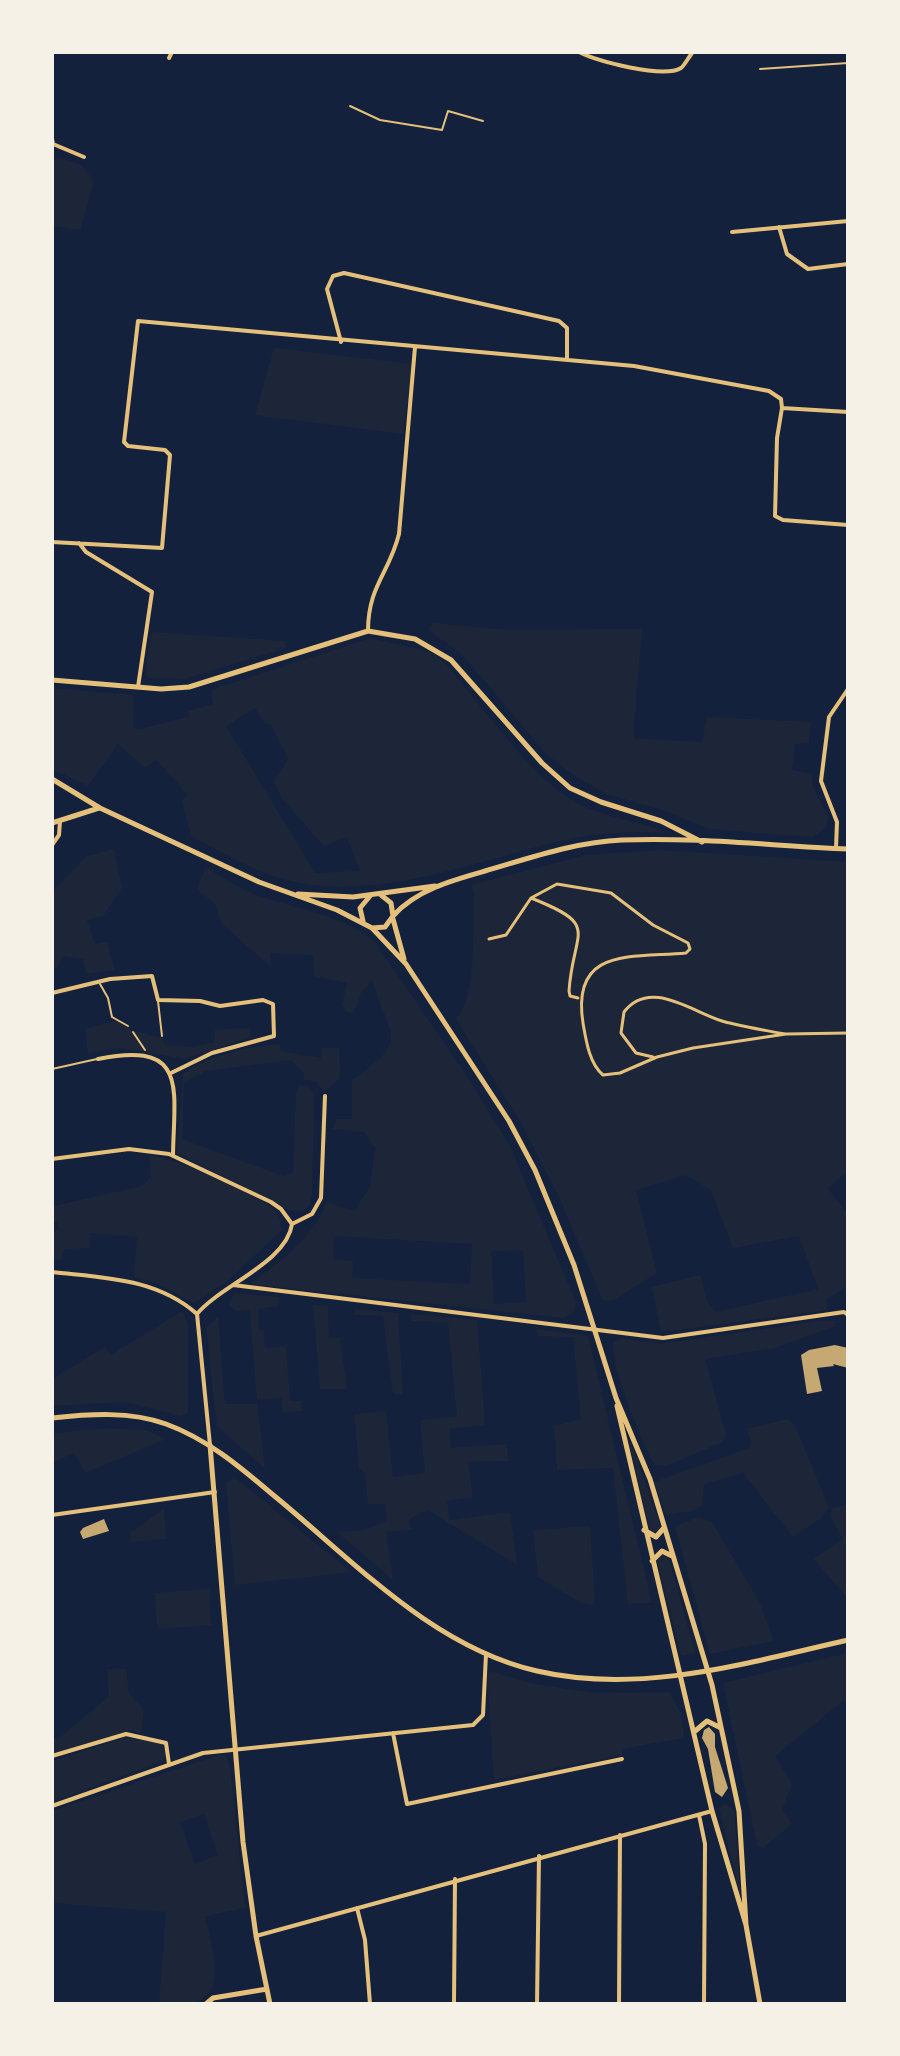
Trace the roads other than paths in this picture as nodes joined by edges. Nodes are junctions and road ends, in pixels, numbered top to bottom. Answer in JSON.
{"nodes":[{"id":1,"x":510,"y":52,"type":"edge"},
{"id":2,"x":517,"y":52,"type":"edge"},
{"id":3,"x":579,"y":52,"type":"edge"},
{"id":4,"x":693,"y":52,"type":"edge"},
{"id":5,"x":848,"y":63,"type":"edge"},
{"id":6,"x":760,"y":69,"type":"dead end"},
{"id":7,"x":52,"y":139,"type":"edge"},
{"id":8,"x":84,"y":157,"type":"dead end"},
{"id":9,"x":848,"y":221,"type":"edge"},
{"id":10,"x":779,"y":227,"type":"junction"},
{"id":11,"x":732,"y":232,"type":"dead end"},
{"id":12,"x":848,"y":264,"type":"edge"},
{"id":13,"x":341,"y":342,"type":"junction"},
{"id":14,"x":415,"y":347,"type":"junction"},
{"id":15,"x":567,"y":359,"type":"junction"},
{"id":16,"x":782,"y":408,"type":"junction"},
{"id":17,"x":848,"y":412,"type":"edge"},
{"id":18,"x":848,"y":525,"type":"edge"},
{"id":19,"x":52,"y":542,"type":"edge"},
{"id":20,"x":79,"y":543,"type":"junction"},
{"id":21,"x":368,"y":631,"type":"junction"},
{"id":22,"x":52,"y":680,"type":"edge"},
{"id":23,"x":138,"y":687,"type":"junction"},
{"id":24,"x":848,"y":689,"type":"edge"},
{"id":25,"x":52,"y":779,"type":"edge"},
{"id":26,"x":100,"y":808,"type":"junction"},
{"id":27,"x":60,"y":821,"type":"junction"},
{"id":28,"x":52,"y":823,"type":"edge"},
{"id":29,"x":702,"y":842,"type":"junction"},
{"id":30,"x":52,"y":845,"type":"edge"},
{"id":31,"x":836,"y":848,"type":"junction"},
{"id":32,"x":848,"y":849,"type":"edge"},
{"id":33,"x":440,"y":885,"type":"junction"},
{"id":34,"x":293,"y":894,"type":"junction"},
{"id":35,"x":371,"y":895,"type":"junction"},
{"id":36,"x":381,"y":895,"type":"junction"},
{"id":37,"x":531,"y":898,"type":"junction"},
{"id":38,"x":393,"y":916,"type":"junction"},
{"id":39,"x":365,"y":924,"type":"junction"},
{"id":40,"x":372,"y":928,"type":"junction"},
{"id":41,"x":489,"y":939,"type":"dead end"},
{"id":42,"x":406,"y":964,"type":"junction"},
{"id":43,"x":98,"y":982,"type":"junction"},
{"id":44,"x":52,"y":993,"type":"edge"},
{"id":45,"x":580,"y":999,"type":"junction"},
{"id":46,"x":158,"y":1000,"type":"junction"},
{"id":47,"x":128,"y":1026,"type":"road end"},
{"id":48,"x":848,"y":1033,"type":"edge"},
{"id":49,"x":786,"y":1034,"type":"junction"},
{"id":50,"x":162,"y":1036,"type":"dead end"},
{"id":51,"x":657,"y":1057,"type":"junction"},
{"id":52,"x":98,"y":1059,"type":"joint"},
{"id":53,"x":52,"y":1069,"type":"edge"},
{"id":54,"x":171,"y":1073,"type":"junction"},
{"id":55,"x":325,"y":1096,"type":"dead end"},
{"id":56,"x":173,"y":1155,"type":"junction"},
{"id":57,"x":52,"y":1159,"type":"edge"},
{"id":58,"x":292,"y":1224,"type":"junction"},
{"id":59,"x":52,"y":1272,"type":"edge"},
{"id":60,"x":233,"y":1285,"type":"junction"},
{"id":61,"x":847,"y":1313,"type":"edge"},
{"id":62,"x":197,"y":1314,"type":"junction"},
{"id":63,"x":597,"y":1331,"type":"junction"},
{"id":64,"x":616,"y":1398,"type":"junction"},
{"id":65,"x":52,"y":1418,"type":"edge"},
{"id":66,"x":210,"y":1445,"type":"junction"},
{"id":67,"x":215,"y":1492,"type":"junction"},
{"id":68,"x":52,"y":1515,"type":"edge"},
{"id":69,"x":664,"y":1525,"type":"junction"},
{"id":70,"x":643,"y":1529,"type":"junction"},
{"id":71,"x":673,"y":1556,"type":"junction"},
{"id":72,"x":652,"y":1563,"type":"junction"},
{"id":73,"x":848,"y":1640,"type":"edge"},
{"id":74,"x":486,"y":1654,"type":"junction"},
{"id":75,"x":706,"y":1669,"type":"junction"},
{"id":76,"x":680,"y":1675,"type":"junction"},
{"id":77,"x":722,"y":1729,"type":"junction"},
{"id":78,"x":393,"y":1733,"type":"junction"},
{"id":79,"x":693,"y":1733,"type":"junction"},
{"id":80,"x":233,"y":1747,"type":"junction"},
{"id":81,"x":52,"y":1756,"type":"edge"},
{"id":82,"x":622,"y":1759,"type":"dead end"},
{"id":83,"x":169,"y":1764,"type":"junction"},
{"id":84,"x":52,"y":1806,"type":"edge"},
{"id":85,"x":712,"y":1811,"type":"junction"},
{"id":86,"x":699,"y":1814,"type":"junction"},
{"id":87,"x":620,"y":1835,"type":"junction"},
{"id":88,"x":539,"y":1856,"type":"junction"},
{"id":89,"x":455,"y":1879,"type":"junction"},
{"id":90,"x":357,"y":1908,"type":"junction"},
{"id":91,"x":746,"y":1925,"type":"junction"},
{"id":92,"x":256,"y":1936,"type":"junction"},
{"id":93,"x":267,"y":1989,"type":"junction"},
{"id":94,"x":206,"y":2004,"type":"edge"},
{"id":95,"x":270,"y":2004,"type":"edge"},
{"id":96,"x":370,"y":2004,"type":"edge"},
{"id":97,"x":454,"y":2004,"type":"edge"},
{"id":98,"x":537,"y":2004,"type":"edge"},
{"id":99,"x":619,"y":2004,"type":"edge"},
{"id":100,"x":704,"y":2004,"type":"edge"},
{"id":101,"x":760,"y":2004,"type":"edge"}],
"edges":[{"from":1,"to":2,"type":"street"},
{"from":3,"to":4,"type":"street"},
{"from":5,"to":6,"type":"lane"},
{"from":7,"to":8,"type":"street"},
{"from":9,"to":10,"type":"street"},
{"from":10,"to":11,"type":"street"},
{"from":10,"to":12,"type":"street"},
{"from":13,"to":14,"type":"street"},
{"from":13,"to":15,"type":"street"},
{"from":13,"to":20,"type":"street"},
{"from":14,"to":15,"type":"street"},
{"from":14,"to":21,"type":"street"},
{"from":15,"to":16,"type":"street"},
{"from":16,"to":17,"type":"street"},
{"from":16,"to":18,"type":"street"},
{"from":19,"to":20,"type":"street"},
{"from":20,"to":23,"type":"street"},
{"from":21,"to":23,"type":"street"},
{"from":21,"to":29,"type":"street"},
{"from":22,"to":23,"type":"street"},
{"from":24,"to":31,"type":"street"},
{"from":25,"to":26,"type":"street"},
{"from":26,"to":27,"type":"street"},
{"from":26,"to":34,"type":"street"},
{"from":27,"to":28,"type":"street"},
{"from":27,"to":30,"type":"street"},
{"from":29,"to":31,"type":"street"},
{"from":29,"to":33,"type":"street"},
{"from":31,"to":32,"type":"street"},
{"from":33,"to":36,"type":"street"},
{"from":33,"to":38,"type":"street"},
{"from":34,"to":35,"type":"street"},
{"from":34,"to":39,"type":"street"},
{"from":35,"to":36,"type":"street"},
{"from":35,"to":39,"type":"street"},
{"from":36,"to":38,"type":"street"},
{"from":37,"to":41,"type":"street"},
{"from":37,"to":45,"type":"street"},
{"from":37,"to":45,"type":"street"},
{"from":38,"to":40,"type":"street"},
{"from":38,"to":42,"type":"street"},
{"from":39,"to":40,"type":"street"},
{"from":40,"to":42,"type":"street"},
{"from":42,"to":63,"type":"street"},
{"from":43,"to":44,"type":"street"},
{"from":43,"to":46,"type":"street"},
{"from":43,"to":47,"type":"lane"},
{"from":45,"to":51,"type":"street"},
{"from":46,"to":50,"type":"lane"},
{"from":46,"to":54,"type":"street"},
{"from":48,"to":49,"type":"street"},
{"from":49,"to":51,"type":"street"},
{"from":49,"to":51,"type":"street"},
{"from":52,"to":53,"type":"lane"},
{"from":52,"to":54,"type":"street"},
{"from":54,"to":56,"type":"street"},
{"from":55,"to":58,"type":"street"},
{"from":56,"to":57,"type":"street"},
{"from":56,"to":58,"type":"street"},
{"from":58,"to":60,"type":"street"},
{"from":59,"to":62,"type":"street"},
{"from":60,"to":62,"type":"street"},
{"from":60,"to":63,"type":"street"},
{"from":61,"to":63,"type":"street"},
{"from":62,"to":66,"type":"street"},
{"from":63,"to":64,"type":"street"},
{"from":64,"to":69,"type":"street"},
{"from":64,"to":70,"type":"street"},
{"from":65,"to":66,"type":"street"},
{"from":66,"to":67,"type":"street"},
{"from":66,"to":74,"type":"street"},
{"from":67,"to":68,"type":"street"},
{"from":67,"to":80,"type":"street"},
{"from":69,"to":70,"type":"street"},
{"from":69,"to":71,"type":"street"},
{"from":70,"to":72,"type":"street"},
{"from":71,"to":72,"type":"street"},
{"from":71,"to":75,"type":"street"},
{"from":72,"to":76,"type":"street"},
{"from":73,"to":75,"type":"street"},
{"from":74,"to":76,"type":"street"},
{"from":74,"to":78,"type":"street"},
{"from":75,"to":76,"type":"street"},
{"from":75,"to":77,"type":"street"},
{"from":76,"to":79,"type":"street"},
{"from":77,"to":79,"type":"street"},
{"from":77,"to":91,"type":"street"},
{"from":78,"to":80,"type":"street"},
{"from":78,"to":82,"type":"street"},
{"from":79,"to":85,"type":"street"},
{"from":80,"to":83,"type":"street"},
{"from":80,"to":92,"type":"street"},
{"from":81,"to":83,"type":"street"},
{"from":83,"to":84,"type":"street"},
{"from":85,"to":86,"type":"street"},
{"from":85,"to":91,"type":"street"},
{"from":86,"to":87,"type":"street"},
{"from":86,"to":100,"type":"street"},
{"from":87,"to":88,"type":"street"},
{"from":87,"to":99,"type":"street"},
{"from":88,"to":89,"type":"street"},
{"from":88,"to":98,"type":"street"},
{"from":89,"to":90,"type":"street"},
{"from":89,"to":97,"type":"street"},
{"from":90,"to":92,"type":"street"},
{"from":90,"to":96,"type":"street"},
{"from":91,"to":101,"type":"street"},
{"from":92,"to":93,"type":"street"},
{"from":93,"to":94,"type":"street"},
{"from":93,"to":95,"type":"street"}]}
